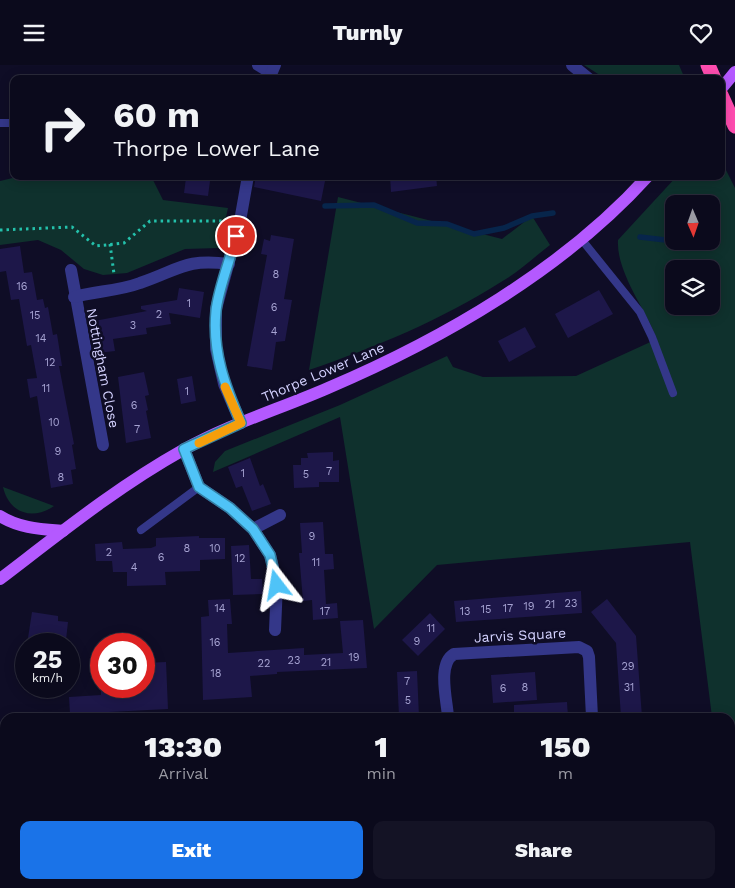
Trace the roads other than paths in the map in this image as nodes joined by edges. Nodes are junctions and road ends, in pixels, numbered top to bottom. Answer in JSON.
{"nodes":[{"id":1,"x":258,"y":65,"type":"edge"},
{"id":2,"x":572,"y":65,"type":"edge"},
{"id":3,"x":272,"y":72,"type":"edge"},
{"id":4,"x":735,"y":72,"type":"edge"},
{"id":5,"x":584,"y":75,"type":"edge"},
{"id":6,"x":725,"y":84,"type":"edge"},
{"id":7,"x":725,"y":104,"type":"edge"},
{"id":8,"x":735,"y":126,"type":"edge"},
{"id":9,"x":247,"y":180,"type":"edge"},
{"id":10,"x":644,"y":180,"type":"edge"},
{"id":11,"x":582,"y":240,"type":"junction"},
{"id":12,"x":229,"y":265,"type":"junction"},
{"id":13,"x":71,"y":270,"type":"dead end"},
{"id":14,"x":74,"y":297,"type":"junction"},
{"id":15,"x":673,"y":393,"type":"dead end"},
{"id":16,"x":241,"y":423,"type":"junction"},
{"id":17,"x":103,"y":445,"type":"dead end"},
{"id":18,"x":184,"y":449,"type":"junction"},
{"id":19,"x":199,"y":487,"type":"junction"},
{"id":20,"x":280,"y":515,"type":"dead end"},
{"id":21,"x":0,"y":516,"type":"edge"},
{"id":22,"x":141,"y":529,"type":"dead end"},
{"id":23,"x":253,"y":529,"type":"junction"},
{"id":24,"x":63,"y":531,"type":"junction"},
{"id":25,"x":0,"y":579,"type":"edge"},
{"id":26,"x":275,"y":631,"type":"dead end"},
{"id":27,"x":448,"y":713,"type":"edge"},
{"id":28,"x":592,"y":713,"type":"edge"}],
"edges":[{"from":1,"to":3,"type":"street"},
{"from":2,"to":5,"type":"street"},
{"from":4,"to":6,"type":"main road"},
{"from":7,"to":8,"type":"highway"},
{"from":9,"to":12,"type":"street"},
{"from":10,"to":11,"type":"main road","name":"Thorpe Lower Lane"},
{"from":11,"to":15,"type":"lane"},
{"from":11,"to":16,"type":"main road","name":"Thorpe Lower Lane"},
{"from":12,"to":14,"type":"street","name":"Nottingham Close"},
{"from":12,"to":16,"type":"street"},
{"from":13,"to":14,"type":"street","name":"Nottingham Close"},
{"from":14,"to":17,"type":"street","name":"Nottingham Close"},
{"from":16,"to":18,"type":"main road","name":"Thorpe Lower Lane"},
{"from":18,"to":19,"type":"street"},
{"from":18,"to":24,"type":"main road","name":"Thorpe Lower Lane"},
{"from":19,"to":22,"type":"lane"},
{"from":19,"to":23,"type":"street"},
{"from":20,"to":23,"type":"street"},
{"from":21,"to":24,"type":"main road"},
{"from":23,"to":26,"type":"street"},
{"from":24,"to":25,"type":"main road","name":"Thorpe Lower Lane"},
{"from":27,"to":28,"type":"street","name":"Jarvis Square"}]}
